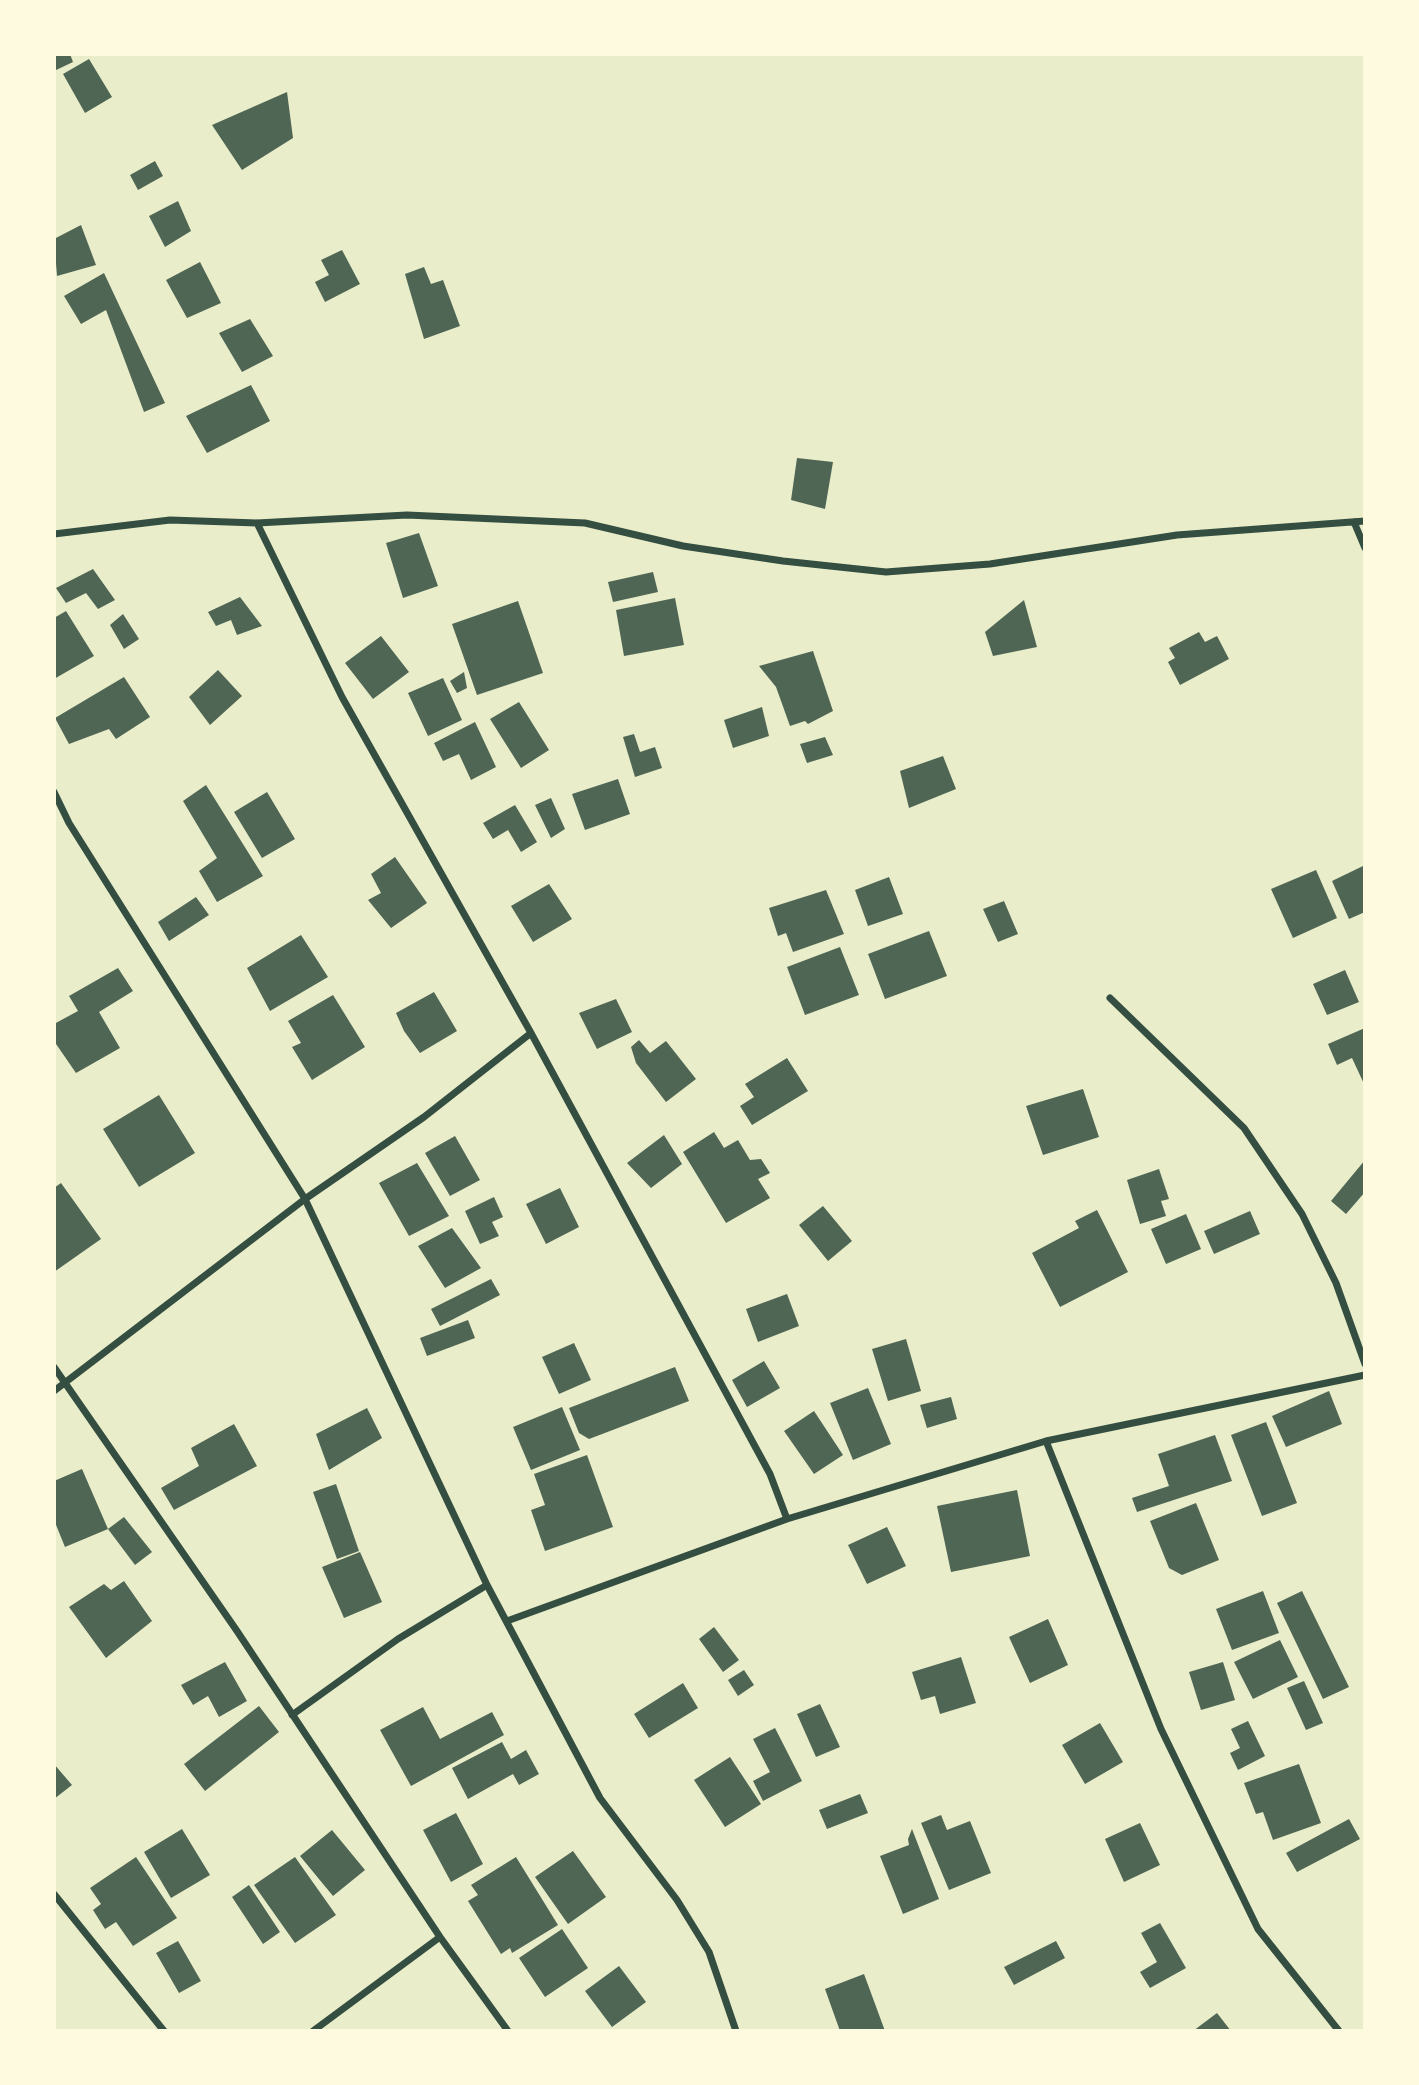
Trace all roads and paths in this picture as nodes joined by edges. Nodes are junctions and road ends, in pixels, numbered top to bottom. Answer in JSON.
{"nodes":[{"id":1,"x":1365,"y":521,"type":"edge"},
{"id":2,"x":1354,"y":522,"type":"junction"},
{"id":3,"x":257,"y":523,"type":"junction"},
{"id":4,"x":54,"y":534,"type":"edge"},
{"id":5,"x":1365,"y":548,"type":"edge"},
{"id":6,"x":54,"y":792,"type":"edge"},
{"id":7,"x":1110,"y":998,"type":"dead end"},
{"id":8,"x":531,"y":1033,"type":"junction"},
{"id":9,"x":305,"y":1199,"type":"junction"},
{"id":10,"x":1365,"y":1364,"type":"edge"},
{"id":11,"x":54,"y":1367,"type":"edge"},
{"id":12,"x":1365,"y":1375,"type":"edge"},
{"id":13,"x":65,"y":1383,"type":"junction"},
{"id":14,"x":54,"y":1391,"type":"edge"},
{"id":15,"x":1046,"y":1441,"type":"junction"},
{"id":16,"x":787,"y":1519,"type":"junction"},
{"id":17,"x":486,"y":1585,"type":"junction"},
{"id":18,"x":507,"y":1621,"type":"junction"},
{"id":19,"x":292,"y":1715,"type":"junction"},
{"id":20,"x":54,"y":1894,"type":"edge"},
{"id":21,"x":440,"y":1937,"type":"junction"},
{"id":22,"x":164,"y":2031,"type":"edge"},
{"id":23,"x":313,"y":2031,"type":"edge"},
{"id":24,"x":508,"y":2031,"type":"edge"},
{"id":25,"x":736,"y":2031,"type":"edge"},
{"id":26,"x":1339,"y":2031,"type":"edge"}],
"edges":[{"from":1,"to":2,"type":"street"},
{"from":2,"to":3,"type":"street"},
{"from":2,"to":5,"type":"street"},
{"from":3,"to":4,"type":"street"},
{"from":3,"to":8,"type":"street"},
{"from":6,"to":9,"type":"street"},
{"from":7,"to":10,"type":"street"},
{"from":8,"to":9,"type":"street"},
{"from":8,"to":16,"type":"street"},
{"from":9,"to":13,"type":"street"},
{"from":9,"to":17,"type":"street"},
{"from":11,"to":13,"type":"street"},
{"from":12,"to":15,"type":"street"},
{"from":13,"to":14,"type":"street"},
{"from":13,"to":19,"type":"street"},
{"from":15,"to":16,"type":"street"},
{"from":15,"to":26,"type":"street"},
{"from":16,"to":18,"type":"street"},
{"from":17,"to":18,"type":"street"},
{"from":17,"to":19,"type":"street"},
{"from":18,"to":25,"type":"street"},
{"from":19,"to":21,"type":"street"},
{"from":20,"to":22,"type":"street"},
{"from":21,"to":23,"type":"street"},
{"from":21,"to":24,"type":"street"}]}
